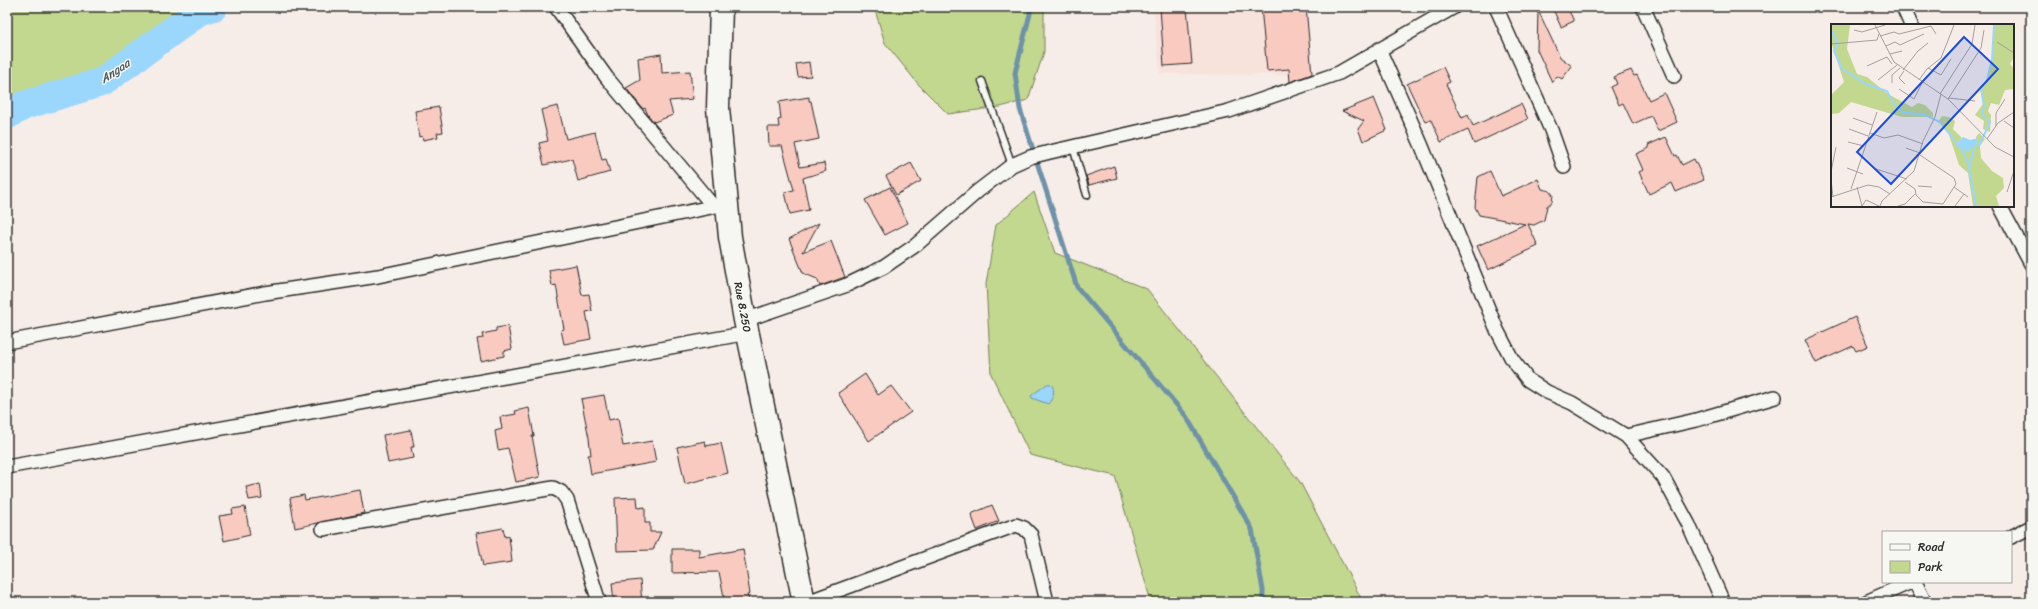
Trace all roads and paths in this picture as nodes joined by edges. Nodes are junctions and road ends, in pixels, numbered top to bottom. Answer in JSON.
{"nodes":[{"id":1,"x":556,"y":7,"type":"edge"},
{"id":2,"x":721,"y":7,"type":"edge"},
{"id":3,"x":1454,"y":7,"type":"edge"},
{"id":4,"x":1496,"y":7,"type":"edge"},
{"id":5,"x":1643,"y":7,"type":"edge"},
{"id":6,"x":1903,"y":7,"type":"edge"},
{"id":7,"x":1911,"y":24,"type":"edge"},
{"id":8,"x":1380,"y":49,"type":"junction"},
{"id":9,"x":1674,"y":76,"type":"dead end"},
{"id":10,"x":982,"y":81,"type":"dead end"},
{"id":11,"x":1073,"y":147,"type":"junction"},
{"id":12,"x":1012,"y":165,"type":"junction"},
{"id":13,"x":1564,"y":167,"type":"dead end"},
{"id":14,"x":1087,"y":195,"type":"dead end"},
{"id":15,"x":720,"y":205,"type":"junction"},
{"id":16,"x":2001,"y":207,"type":"edge"},
{"id":17,"x":2031,"y":264,"type":"edge"},
{"id":18,"x":746,"y":326,"type":"junction"},
{"id":19,"x":7,"y":342,"type":"edge"},
{"id":20,"x":1775,"y":397,"type":"dead end"},
{"id":21,"x":1626,"y":436,"type":"junction"},
{"id":22,"x":7,"y":467,"type":"edge"},
{"id":23,"x":2031,"y":527,"type":"edge"},
{"id":24,"x":323,"y":529,"type":"dead end"},
{"id":25,"x":2012,"y":536,"type":"edge"},
{"id":26,"x":1909,"y":583,"type":"edge"},
{"id":27,"x":1916,"y":583,"type":"edge"},
{"id":28,"x":600,"y":602,"type":"edge"},
{"id":29,"x":806,"y":602,"type":"edge"},
{"id":30,"x":1047,"y":602,"type":"edge"},
{"id":31,"x":1723,"y":602,"type":"edge"},
{"id":32,"x":1866,"y":602,"type":"edge"},
{"id":33,"x":1925,"y":602,"type":"edge"}],
"edges":[{"from":1,"to":15,"type":"street"},
{"from":2,"to":15,"type":"highway","name":"Rue 8.250"},
{"from":3,"to":8,"type":"street"},
{"from":4,"to":13,"type":"street"},
{"from":5,"to":9,"type":"street"},
{"from":6,"to":7,"type":"street"},
{"from":8,"to":11,"type":"street"},
{"from":8,"to":21,"type":"street"},
{"from":10,"to":12,"type":"lane"},
{"from":11,"to":12,"type":"street"},
{"from":11,"to":14,"type":"lane"},
{"from":12,"to":18,"type":"street"},
{"from":15,"to":18,"type":"highway","name":"Rue 8.250"},
{"from":15,"to":19,"type":"street"},
{"from":16,"to":17,"type":"street"},
{"from":18,"to":22,"type":"street"},
{"from":18,"to":29,"type":"highway","name":"Rue 8.250"},
{"from":20,"to":21,"type":"street"},
{"from":21,"to":31,"type":"street"},
{"from":23,"to":25,"type":"street"},
{"from":24,"to":28,"type":"street"},
{"from":26,"to":32,"type":"street"},
{"from":27,"to":33,"type":"street"},
{"from":29,"to":30,"type":"street"}]}
